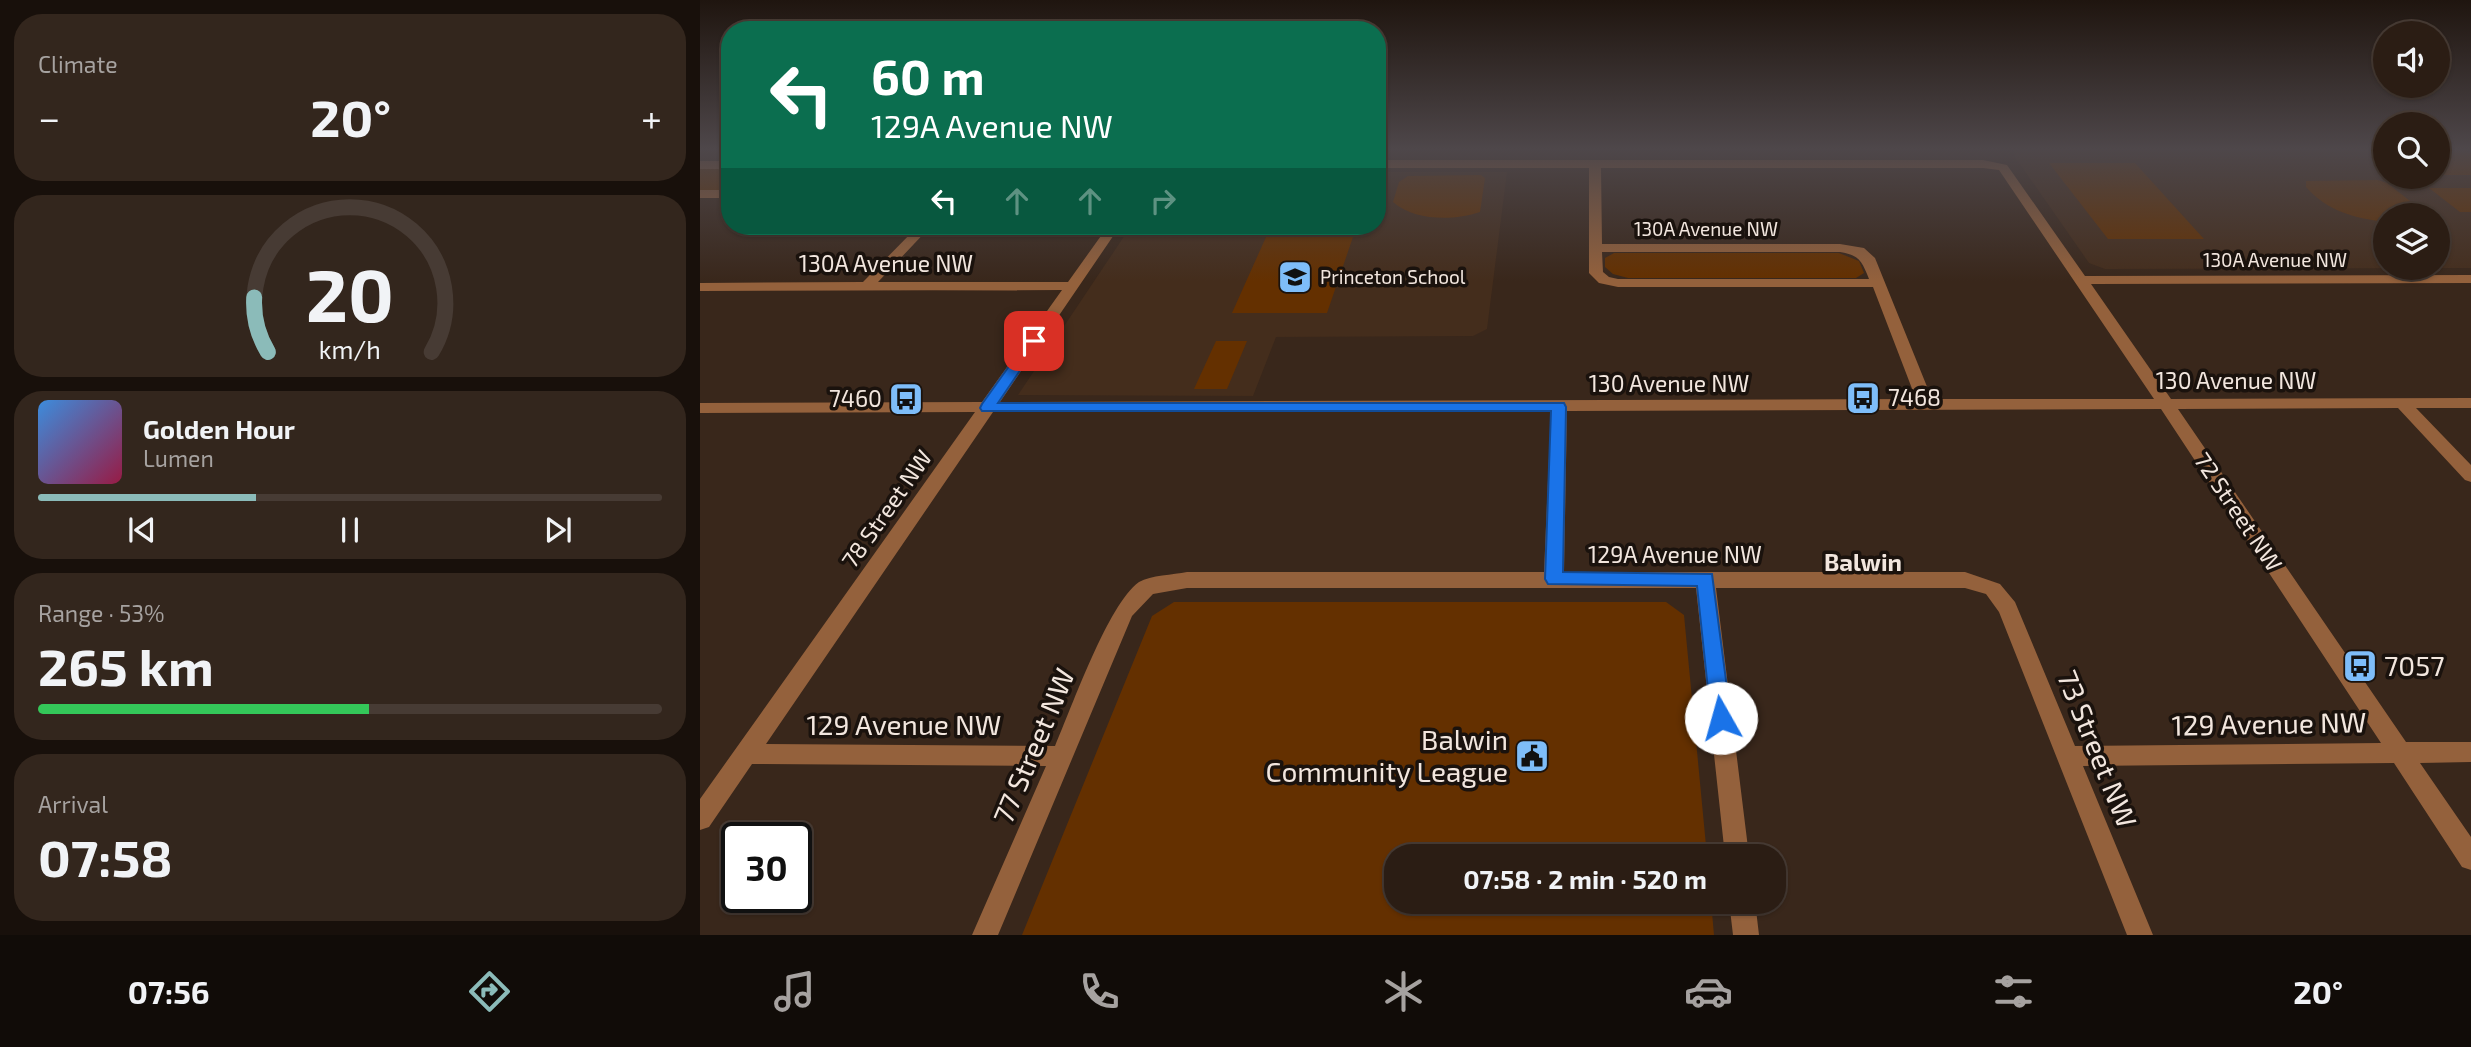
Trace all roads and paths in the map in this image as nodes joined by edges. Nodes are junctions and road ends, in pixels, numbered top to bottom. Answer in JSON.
{"nodes":[{"id":1,"x":700,"y":194,"type":"edge"},
{"id":2,"x":721,"y":194,"type":"edge"},
{"id":3,"x":1595,"y":194,"type":"edge"},
{"id":4,"x":2021,"y":194,"type":"edge"},
{"id":5,"x":916,"y":235,"type":"edge"},
{"id":6,"x":1108,"y":235,"type":"edge"},
{"id":7,"x":1596,"y":248,"type":"junction"},
{"id":8,"x":2471,"y":279,"type":"edge"},
{"id":9,"x":2079,"y":280,"type":"junction"},
{"id":10,"x":1879,"y":283,"type":"junction"},
{"id":11,"x":866,"y":286,"type":"junction"},
{"id":12,"x":1072,"y":286,"type":"junction"},
{"id":13,"x":700,"y":287,"type":"edge"},
{"id":14,"x":2402,"y":403,"type":"junction"},
{"id":15,"x":2471,"y":403,"type":"edge"},
{"id":16,"x":2166,"y":404,"type":"junction"},
{"id":17,"x":1927,"y":406,"type":"junction"},
{"id":18,"x":1559,"y":407,"type":"junction"},
{"id":19,"x":700,"y":408,"type":"edge"},
{"id":20,"x":987,"y":408,"type":"junction"},
{"id":21,"x":2471,"y":476,"type":"edge"},
{"id":22,"x":1554,"y":579,"type":"junction"},
{"id":23,"x":1705,"y":579,"type":"junction"},
{"id":24,"x":1146,"y":587,"type":"joint"},
{"id":25,"x":1993,"y":589,"type":"joint"},
{"id":26,"x":2471,"y":752,"type":"edge"},
{"id":27,"x":2399,"y":753,"type":"junction"},
{"id":28,"x":746,"y":754,"type":"junction"},
{"id":29,"x":1062,"y":756,"type":"junction"},
{"id":30,"x":2068,"y":756,"type":"junction"},
{"id":31,"x":700,"y":819,"type":"edge"},
{"id":32,"x":1736,"y":844,"type":"edge"},
{"id":33,"x":2471,"y":858,"type":"edge"},
{"id":34,"x":1744,"y":914,"type":"edge"},
{"id":35,"x":985,"y":935,"type":"edge"},
{"id":36,"x":1746,"y":935,"type":"edge"},
{"id":37,"x":2140,"y":935,"type":"edge"}],
"edges":[{"from":1,"to":2,"type":"street"},
{"from":3,"to":7,"type":"street"},
{"from":4,"to":9,"type":"street","name":"72 Street NW"},
{"from":5,"to":11,"type":"street"},
{"from":6,"to":12,"type":"street","name":"78 Street NW"},
{"from":7,"to":10,"type":"street","name":"130A Avenue NW"},
{"from":7,"to":10,"type":"street"},
{"from":8,"to":9,"type":"street","name":"130A Avenue NW"},
{"from":9,"to":16,"type":"street","name":"72 Street NW"},
{"from":10,"to":17,"type":"street"},
{"from":11,"to":12,"type":"street","name":"130A Avenue NW"},
{"from":11,"to":13,"type":"street","name":"130A Avenue NW"},
{"from":12,"to":20,"type":"street","name":"78 Street NW"},
{"from":14,"to":15,"type":"street","name":"130 Avenue NW"},
{"from":14,"to":16,"type":"street","name":"130 Avenue NW"},
{"from":14,"to":21,"type":"street"},
{"from":16,"to":17,"type":"street","name":"130 Avenue NW"},
{"from":16,"to":27,"type":"street","name":"72 Street NW"},
{"from":17,"to":18,"type":"street","name":"130 Avenue NW"},
{"from":18,"to":20,"type":"street","name":"130 Avenue NW"},
{"from":18,"to":22,"type":"street"},
{"from":19,"to":20,"type":"street","name":"130 Avenue NW"},
{"from":20,"to":28,"type":"street","name":"78 Street NW"},
{"from":22,"to":23,"type":"street","name":"129A Avenue NW"},
{"from":22,"to":24,"type":"street","name":"129A Avenue NW"},
{"from":23,"to":25,"type":"street","name":"129A Avenue NW"},
{"from":23,"to":32,"type":"street"},
{"from":24,"to":29,"type":"street","name":"77 Street NW"},
{"from":25,"to":30,"type":"street","name":"73 Street NW"},
{"from":26,"to":27,"type":"street","name":"129 Avenue NW"},
{"from":27,"to":30,"type":"street","name":"129 Avenue NW"},
{"from":27,"to":33,"type":"street","name":"72 Street NW"},
{"from":28,"to":29,"type":"street","name":"129 Avenue NW"},
{"from":28,"to":31,"type":"street","name":"78 Street NW"},
{"from":29,"to":35,"type":"street","name":"77 Street NW"},
{"from":30,"to":37,"type":"street","name":"73 Street NW"},
{"from":34,"to":36,"type":"street"}]}
